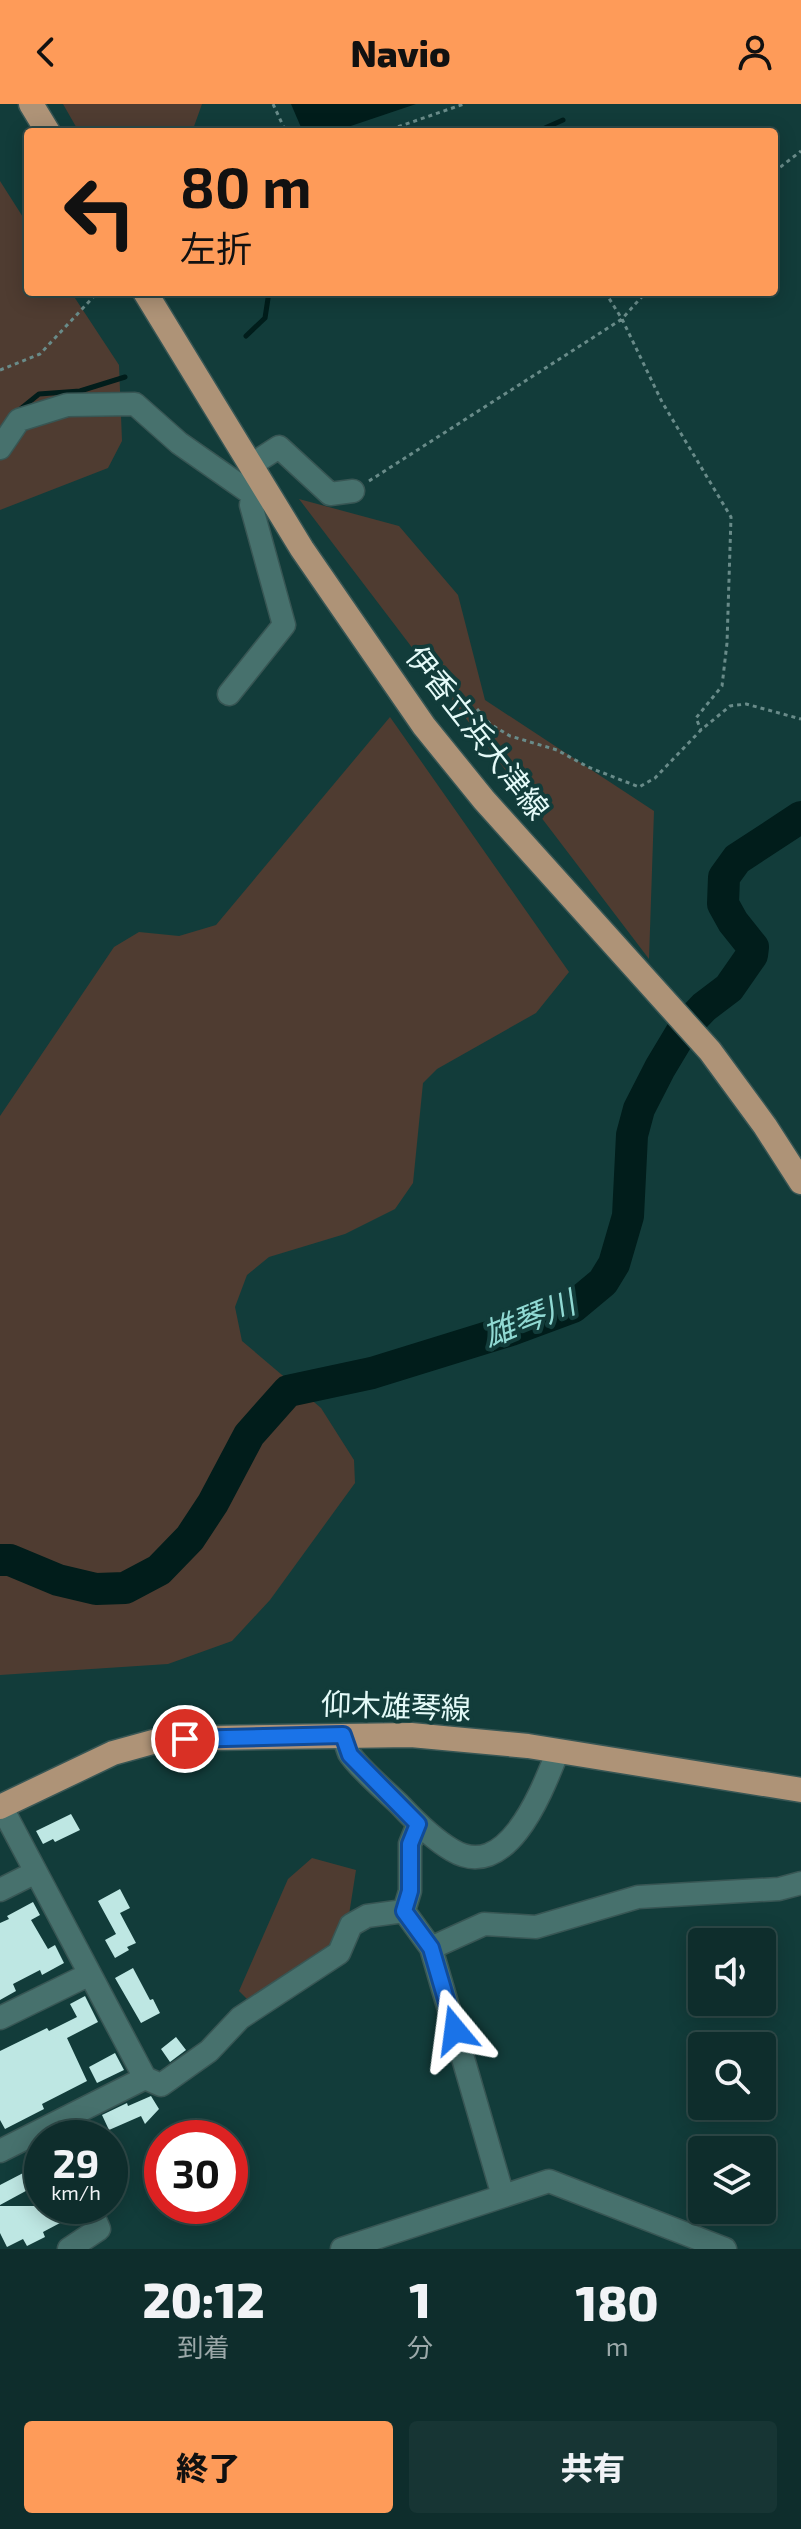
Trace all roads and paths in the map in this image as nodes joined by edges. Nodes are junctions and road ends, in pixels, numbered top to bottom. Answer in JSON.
{"nodes":[{"id":1,"x":31,"y":104,"type":"edge"},
{"id":2,"x":273,"y":104,"type":"edge"},
{"id":3,"x":464,"y":104,"type":"edge"},
{"id":4,"x":46,"y":128,"type":"edge"},
{"id":5,"x":284,"y":128,"type":"edge"},
{"id":6,"x":395,"y":128,"type":"edge"},
{"id":7,"x":801,"y":151,"type":"edge"},
{"id":8,"x":778,"y":169,"type":"edge"},
{"id":9,"x":94,"y":296,"type":"edge"},
{"id":10,"x":147,"y":296,"type":"edge"},
{"id":11,"x":608,"y":296,"type":"edge"},
{"id":12,"x":642,"y":296,"type":"edge"},
{"id":13,"x":622,"y":319,"type":"junction"},
{"id":14,"x":0,"y":370,"type":"edge"},
{"id":15,"x":0,"y":448,"type":"edge"},
{"id":16,"x":253,"y":478,"type":"junction"},
{"id":17,"x":353,"y":491,"type":"joint"},
{"id":18,"x":229,"y":694,"type":"dead end"},
{"id":19,"x":477,"y":709,"type":"dead end"},
{"id":20,"x":801,"y":719,"type":"edge"},
{"id":21,"x":701,"y":730,"type":"junction"},
{"id":22,"x":801,"y":1182,"type":"edge"},
{"id":23,"x":343,"y":1735,"type":"junction"},
{"id":24,"x":558,"y":1751,"type":"junction"},
{"id":25,"x":801,"y":1790,"type":"edge"},
{"id":26,"x":1,"y":1806,"type":"edge"},
{"id":27,"x":418,"y":1824,"type":"junction"},
{"id":28,"x":36,"y":1872,"type":"junction"},
{"id":29,"x":801,"y":1883,"type":"edge"},
{"id":30,"x":0,"y":1890,"type":"edge"},
{"id":31,"x":404,"y":1911,"type":"junction"},
{"id":32,"x":431,"y":1948,"type":"junction"},
{"id":33,"x":90,"y":1974,"type":"junction"},
{"id":34,"x":0,"y":2018,"type":"edge"},
{"id":35,"x":145,"y":2078,"type":"junction"},
{"id":36,"x":75,"y":2120,"type":"edge"},
{"id":37,"x":24,"y":2143,"type":"edge"},
{"id":38,"x":0,"y":2151,"type":"edge"},
{"id":39,"x":503,"y":2196,"type":"junction"},
{"id":40,"x":97,"y":2224,"type":"edge"},
{"id":41,"x":69,"y":2249,"type":"edge"},
{"id":42,"x":342,"y":2249,"type":"edge"},
{"id":43,"x":725,"y":2249,"type":"edge"}],
"edges":[{"from":1,"to":4,"type":"main road"},
{"from":2,"to":5,"type":"path"},
{"from":3,"to":6,"type":"path"},
{"from":7,"to":8,"type":"path"},
{"from":9,"to":14,"type":"path"},
{"from":10,"to":16,"type":"main road","name":"伊香立浜大津線"},
{"from":11,"to":13,"type":"path"},
{"from":12,"to":13,"type":"path"},
{"from":13,"to":17,"type":"path"},
{"from":13,"to":21,"type":"path"},
{"from":15,"to":16,"type":"street"},
{"from":16,"to":17,"type":"street"},
{"from":16,"to":18,"type":"street"},
{"from":16,"to":22,"type":"main road","name":"伊香立浜大津線"},
{"from":19,"to":21,"type":"path"},
{"from":20,"to":21,"type":"path"},
{"from":23,"to":24,"type":"main road","name":"仰木雄琴線"},
{"from":23,"to":26,"type":"main road","name":"仰木雄琴線"},
{"from":23,"to":27,"type":"street"},
{"from":24,"to":25,"type":"main road","name":"仰木雄琴線"},
{"from":24,"to":27,"type":"street"},
{"from":26,"to":28,"type":"street"},
{"from":27,"to":31,"type":"street"},
{"from":28,"to":30,"type":"street"},
{"from":28,"to":33,"type":"street"},
{"from":29,"to":32,"type":"street"},
{"from":31,"to":32,"type":"street"},
{"from":31,"to":35,"type":"street"},
{"from":32,"to":39,"type":"street"},
{"from":33,"to":34,"type":"street"},
{"from":33,"to":35,"type":"street"},
{"from":35,"to":36,"type":"street"},
{"from":37,"to":38,"type":"street"},
{"from":39,"to":42,"type":"street"},
{"from":39,"to":43,"type":"street"},
{"from":40,"to":41,"type":"street"}]}
